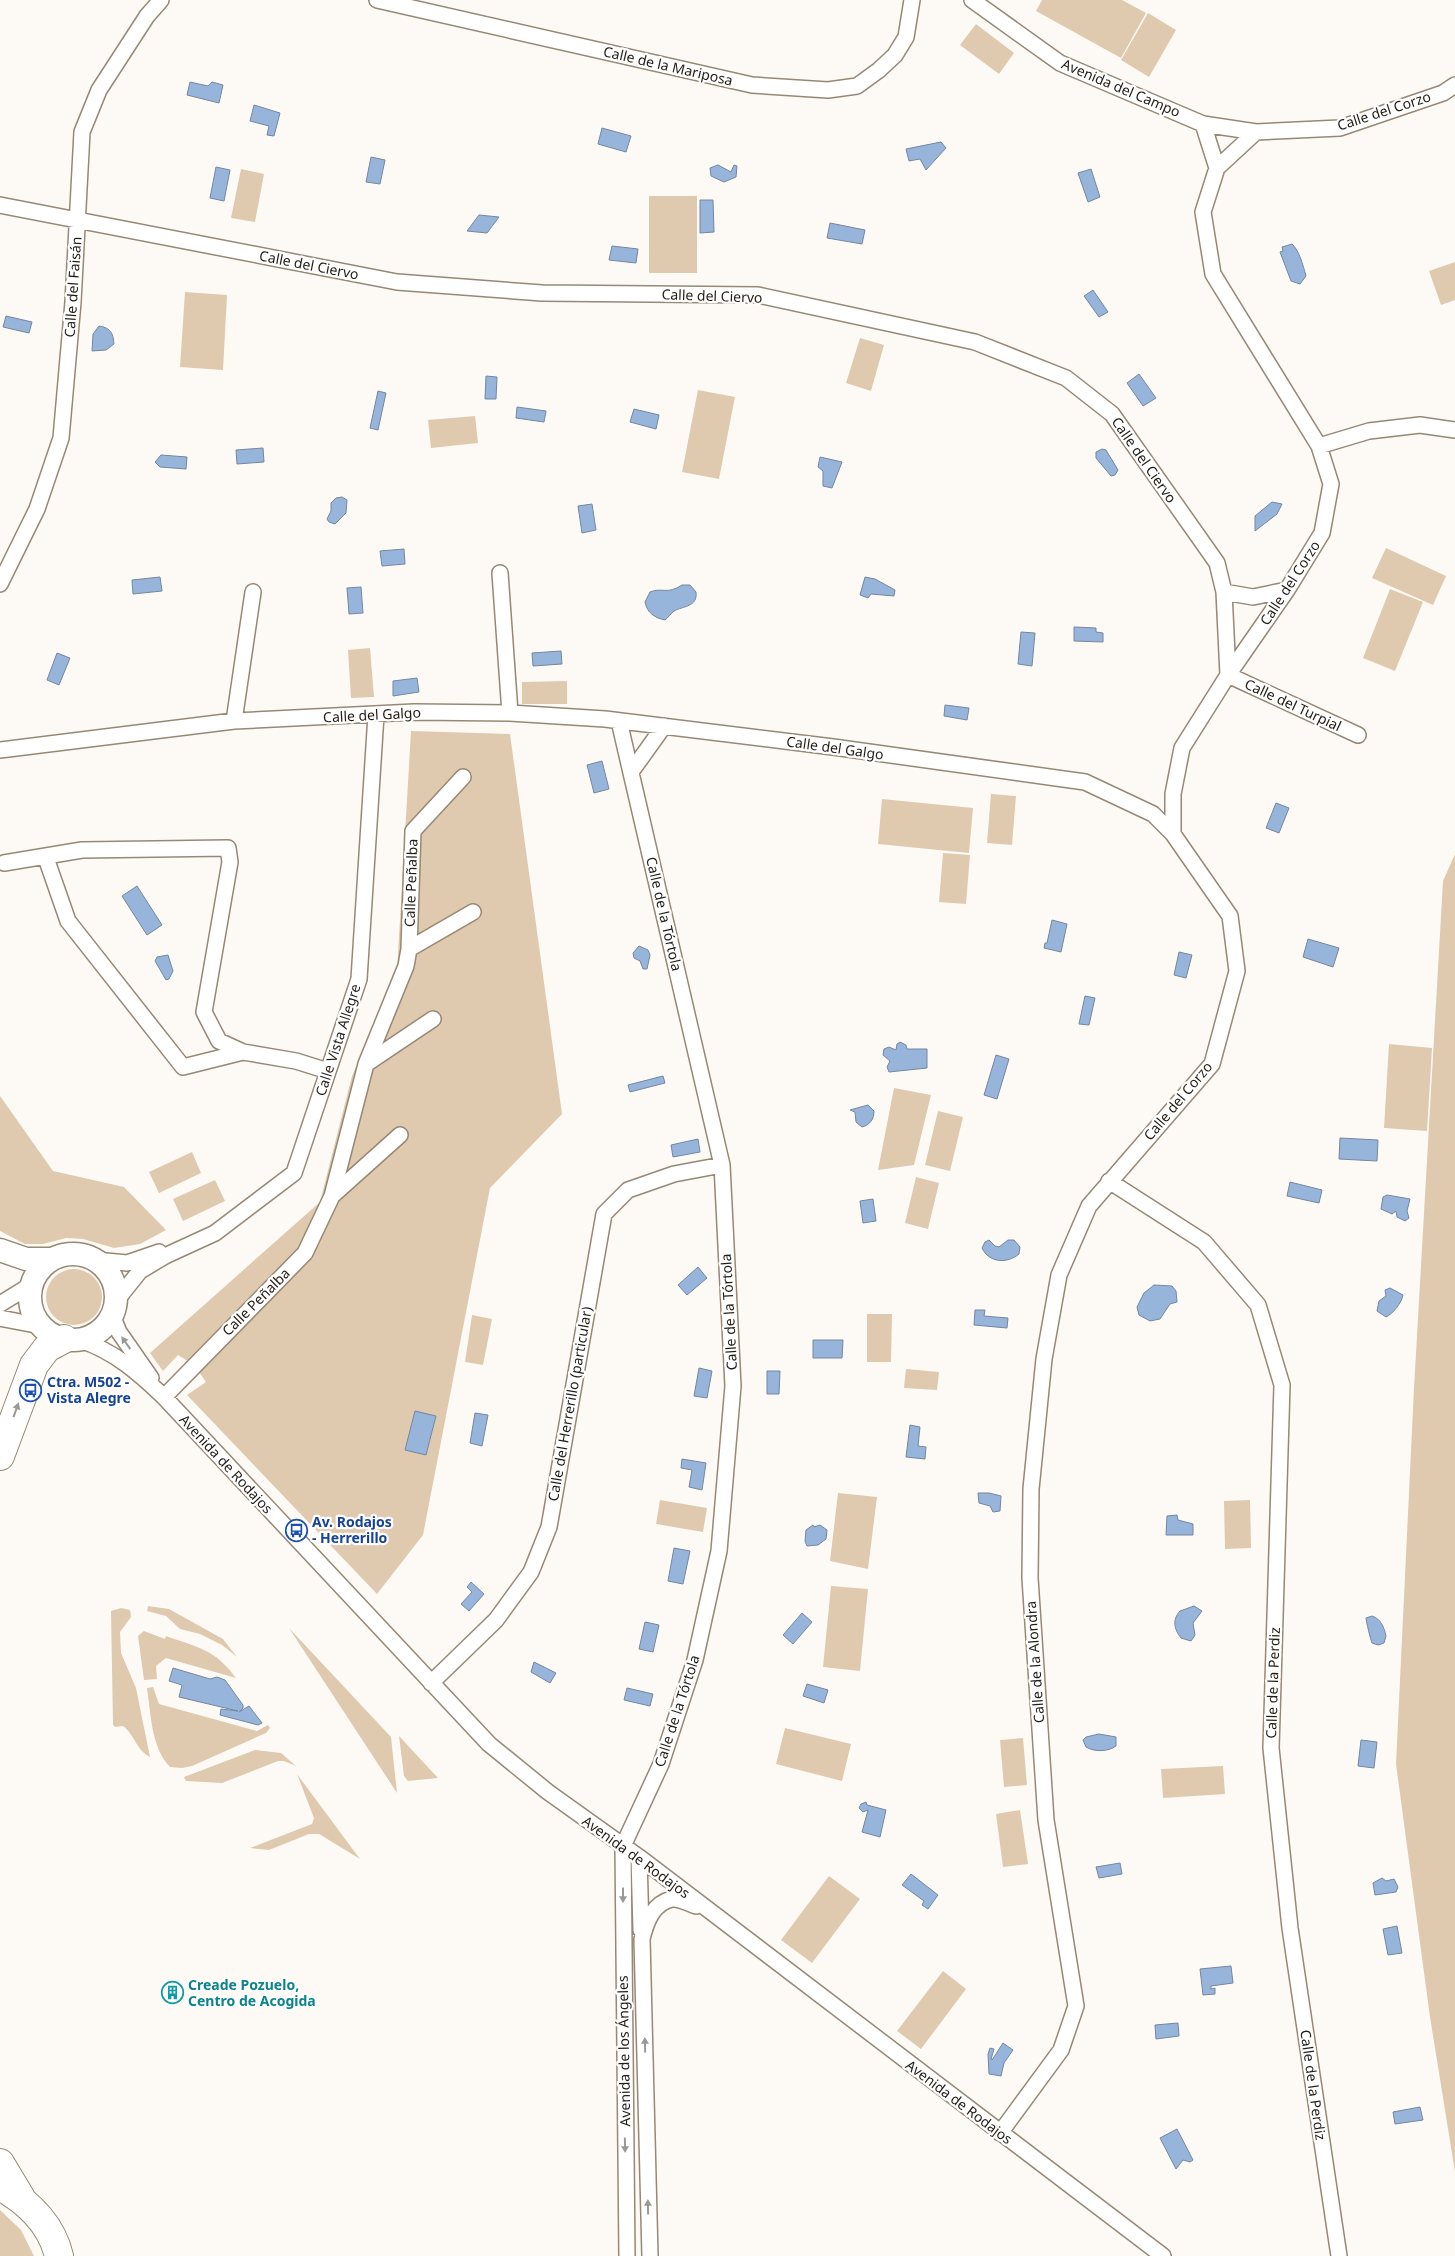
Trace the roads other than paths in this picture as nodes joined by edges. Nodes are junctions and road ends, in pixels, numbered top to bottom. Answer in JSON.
{"nodes":[{"id":1,"x":161,"y":0,"type":"edge"},
{"id":2,"x":377,"y":0,"type":"edge"},
{"id":3,"x":912,"y":0,"type":"edge"},
{"id":4,"x":972,"y":0,"type":"edge"},
{"id":5,"x":1455,"y":85,"type":"edge"},
{"id":6,"x":1203,"y":124,"type":"junction"},
{"id":7,"x":1256,"y":132,"type":"junction"},
{"id":8,"x":1217,"y":168,"type":"junction"},
{"id":9,"x":0,"y":205,"type":"edge"},
{"id":10,"x":78,"y":221,"type":"junction"},
{"id":11,"x":1455,"y":430,"type":"edge"},
{"id":12,"x":1319,"y":446,"type":"junction"},
{"id":13,"x":500,"y":573,"type":"dead end"},
{"id":14,"x":0,"y":584,"type":"edge"},
{"id":15,"x":1287,"y":590,"type":"junction"},
{"id":16,"x":253,"y":592,"type":"dead end"},
{"id":17,"x":1224,"y":592,"type":"junction"},
{"id":18,"x":1228,"y":675,"type":"junction"},
{"id":19,"x":510,"y":713,"type":"junction"},
{"id":20,"x":376,"y":715,"type":"junction"},
{"id":21,"x":234,"y":721,"type":"junction"},
{"id":22,"x":619,"y":721,"type":"junction"},
{"id":23,"x":664,"y":726,"type":"junction"},
{"id":24,"x":1358,"y":735,"type":"dead end"},
{"id":25,"x":0,"y":750,"type":"edge"},
{"id":26,"x":631,"y":772,"type":"junction"},
{"id":27,"x":463,"y":777,"type":"dead end"},
{"id":28,"x":1173,"y":794,"type":"junction"},
{"id":29,"x":1153,"y":814,"type":"junction"},
{"id":30,"x":1174,"y":834,"type":"junction"},
{"id":31,"x":46,"y":858,"type":"junction"},
{"id":32,"x":4,"y":863,"type":"dead end"},
{"id":33,"x":473,"y":912,"type":"dead end"},
{"id":34,"x":409,"y":949,"type":"junction"},
{"id":35,"x":433,"y":1019,"type":"dead end"},
{"id":36,"x":243,"y":1052,"type":"junction"},
{"id":37,"x":366,"y":1064,"type":"junction"},
{"id":38,"x":328,"y":1071,"type":"junction"},
{"id":39,"x":400,"y":1135,"type":"dead end"},
{"id":40,"x":722,"y":1165,"type":"junction"},
{"id":41,"x":1109,"y":1181,"type":"junction"},
{"id":42,"x":332,"y":1196,"type":"junction"},
{"id":43,"x":215,"y":1234,"type":"junction"},
{"id":44,"x":0,"y":1250,"type":"edge"},
{"id":45,"x":52,"y":1260,"type":"junction"},
{"id":46,"x":95,"y":1260,"type":"junction"},
{"id":47,"x":32,"y":1285,"type":"junction"},
{"id":48,"x":0,"y":1304,"type":"edge"},
{"id":49,"x":114,"y":1308,"type":"junction"},
{"id":50,"x":0,"y":1318,"type":"edge"},
{"id":51,"x":62,"y":1335,"type":"junction"},
{"id":52,"x":164,"y":1397,"type":"junction"},
{"id":53,"x":0,"y":1456,"type":"edge"},
{"id":54,"x":431,"y":1683,"type":"junction"},
{"id":55,"x":623,"y":1846,"type":"junction"},
{"id":56,"x":639,"y":1857,"type":"junction"},
{"id":57,"x":705,"y":1908,"type":"junction"},
{"id":58,"x":642,"y":1939,"type":"junction"},
{"id":59,"x":1000,"y":2134,"type":"junction"},
{"id":60,"x":0,"y":2163,"type":"edge"},
{"id":61,"x":10,"y":2192,"type":"edge"},
{"id":62,"x":48,"y":2229,"type":"junction"},
{"id":63,"x":59,"y":2256,"type":"edge"},
{"id":64,"x":75,"y":2256,"type":"edge"},
{"id":65,"x":627,"y":2256,"type":"edge"},
{"id":66,"x":650,"y":2256,"type":"edge"},
{"id":67,"x":1162,"y":2256,"type":"edge"},
{"id":68,"x":1339,"y":2256,"type":"edge"}],
"edges":[{"from":1,"to":10,"type":"street","name":"Calle del Faisán"},
{"from":2,"to":3,"type":"street","name":"Calle de la Mariposa"},
{"from":4,"to":6,"type":"street","name":"Avenida del Campo"},
{"from":5,"to":7,"type":"street","name":"Calle del Corzo"},
{"from":6,"to":7,"type":"street","name":"Avenida del Campo"},
{"from":6,"to":8,"type":"street"},
{"from":7,"to":8,"type":"street","name":"Calle del Corzo"},
{"from":8,"to":12,"type":"street","name":"Calle del Corzo"},
{"from":9,"to":10,"type":"street","name":"Calle del Ciervo"},
{"from":10,"to":14,"type":"street","name":"Calle del Faisán"},
{"from":10,"to":17,"type":"street","name":"Calle del Ciervo"},
{"from":11,"to":12,"type":"street"},
{"from":12,"to":15,"type":"street","name":"Calle del Corzo"},
{"from":13,"to":19,"type":"street"},
{"from":15,"to":17,"type":"street"},
{"from":15,"to":18,"type":"street","name":"Calle del Corzo"},
{"from":16,"to":21,"type":"street"},
{"from":17,"to":18,"type":"street","name":"Calle del Ciervo"},
{"from":18,"to":24,"type":"street","name":"Calle del Turpial"},
{"from":18,"to":28,"type":"street","name":"Calle del Corzo"},
{"from":19,"to":20,"type":"street","name":"Calle del Galgo"},
{"from":19,"to":22,"type":"street","name":"Calle del Galgo"},
{"from":20,"to":21,"type":"street","name":"Calle del Galgo"},
{"from":20,"to":38,"type":"street","name":"Calle Vista Allegre"},
{"from":21,"to":25,"type":"street","name":"Calle del Galgo"},
{"from":22,"to":23,"type":"street","name":"Calle del Galgo"},
{"from":22,"to":26,"type":"street","name":"Calle de la Tórtola"},
{"from":23,"to":26,"type":"street"},
{"from":23,"to":29,"type":"street","name":"Calle del Galgo"},
{"from":26,"to":40,"type":"street","name":"Calle de la Tórtola"},
{"from":27,"to":34,"type":"street","name":"Calle Peñalba"},
{"from":28,"to":29,"type":"street"},
{"from":28,"to":30,"type":"street","name":"Calle del Corzo"},
{"from":29,"to":30,"type":"street","name":"Calle del Galgo"},
{"from":30,"to":41,"type":"street","name":"Calle del Corzo"},
{"from":31,"to":32,"type":"street"},
{"from":31,"to":36,"type":"street"},
{"from":31,"to":36,"type":"street"},
{"from":33,"to":34,"type":"street","name":"Calle Peñalba"},
{"from":34,"to":37,"type":"street","name":"Calle Peñalba"},
{"from":35,"to":37,"type":"street"},
{"from":36,"to":38,"type":"street"},
{"from":37,"to":42,"type":"street","name":"Calle Peñalba"},
{"from":38,"to":43,"type":"street","name":"Calle Vista Allegre"},
{"from":39,"to":42,"type":"street","name":"Calle Peñalba"},
{"from":40,"to":54,"type":"street","name":"Calle del Herrerillo (particular)"},
{"from":40,"to":55,"type":"street","name":"Calle de la Tórtola"},
{"from":41,"to":59,"type":"street","name":"Calle de la Alondra"},
{"from":41,"to":68,"type":"street","name":"Calle de la Perdiz"},
{"from":42,"to":52,"type":"street","name":"Calle Peñalba"},
{"from":43,"to":46,"type":"street","name":"Calle Vista Allegre"},
{"from":43,"to":49,"type":"street","name":"Calle Vista Allegre"},
{"from":44,"to":45,"type":"main road"},
{"from":45,"to":46,"type":"main road"},
{"from":45,"to":47,"type":"main road"},
{"from":46,"to":49,"type":"main road"},
{"from":47,"to":48,"type":"street"},
{"from":47,"to":51,"type":"main road"},
{"from":49,"to":51,"type":"main road"},
{"from":52,"to":49,"type":"street","name":"Avenida de Rodajos","one_way":true},
{"from":50,"to":51,"type":"street","name":"Avenida de Rodajos"},
{"from":51,"to":52,"type":"street","name":"Avenida de Rodajos"},
{"from":53,"to":51,"type":"highway","one_way":true},
{"from":52,"to":54,"type":"street","name":"Avenida de Rodajos"},
{"from":54,"to":55,"type":"street","name":"Avenida de Rodajos"},
{"from":55,"to":56,"type":"street","name":"Avenida de Rodajos"},
{"from":55,"to":65,"type":"street","name":"Avenida de los Ángeles","one_way":true},
{"from":56,"to":57,"type":"street","name":"Avenida de Rodajos"},
{"from":56,"to":58,"type":"street"},
{"from":57,"to":58,"type":"street","name":"Avenida de los Ángeles"},
{"from":57,"to":59,"type":"street","name":"Avenida de Rodajos"},
{"from":66,"to":58,"type":"street","name":"Avenida de los Ángeles","one_way":true},
{"from":59,"to":67,"type":"street","name":"Avenida de Rodajos"},
{"from":60,"to":61,"type":"highway"},
{"from":61,"to":62,"type":"highway"},
{"from":62,"to":63,"type":"highway"},
{"from":62,"to":64,"type":"street"}]}
